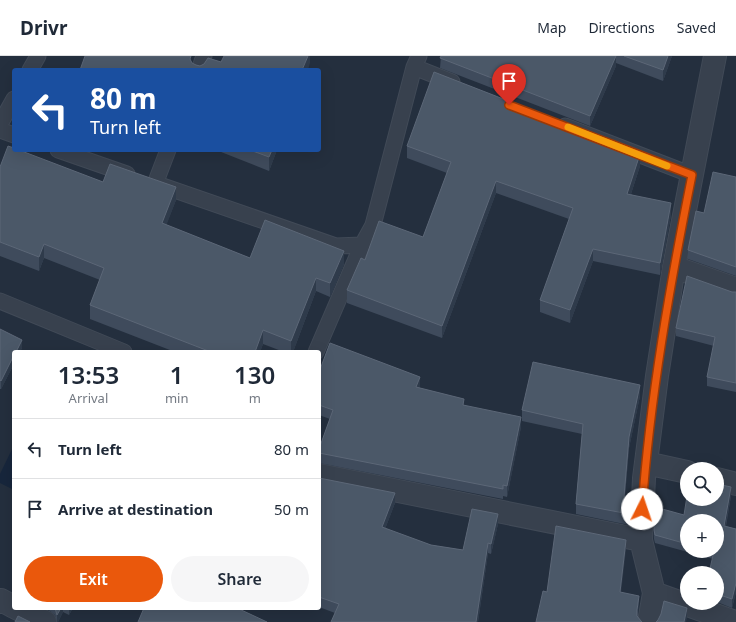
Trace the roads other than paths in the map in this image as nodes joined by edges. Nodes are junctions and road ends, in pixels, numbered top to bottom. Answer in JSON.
{"nodes":[{"id":1,"x":38,"y":56,"type":"edge"},
{"id":2,"x":204,"y":56,"type":"edge"},
{"id":3,"x":715,"y":56,"type":"edge"},
{"id":4,"x":416,"y":62,"type":"edge"},
{"id":5,"x":31,"y":68,"type":"edge"},
{"id":6,"x":200,"y":68,"type":"edge"},
{"id":7,"x":465,"y":88,"type":"edge"},
{"id":8,"x":12,"y":103,"type":"edge"},
{"id":9,"x":552,"y":121,"type":"edge"},
{"id":10,"x":0,"y":124,"type":"edge"},
{"id":11,"x":0,"y":130,"type":"edge"},
{"id":12,"x":12,"y":134,"type":"edge"},
{"id":13,"x":64,"y":152,"type":"edge"},
{"id":14,"x":167,"y":152,"type":"edge"},
{"id":15,"x":692,"y":175,"type":"junction"},
{"id":16,"x":156,"y":184,"type":"junction"},
{"id":17,"x":362,"y":244,"type":"junction"},
{"id":18,"x":674,"y":267,"type":"junction"},
{"id":19,"x":736,"y":289,"type":"edge"},
{"id":20,"x":0,"y":301,"type":"edge"},
{"id":21,"x":119,"y":350,"type":"edge"},
{"id":22,"x":317,"y":350,"type":"edge"},
{"id":23,"x":646,"y":463,"type":"junction"},
{"id":24,"x":680,"y":470,"type":"edge"},
{"id":25,"x":321,"y":475,"type":"edge"},
{"id":26,"x":724,"y":481,"type":"edge"},
{"id":27,"x":736,"y":484,"type":"edge"},
{"id":28,"x":641,"y":540,"type":"junction"},
{"id":29,"x":654,"y":594,"type":"junction"},
{"id":30,"x":20,"y":610,"type":"edge"},
{"id":31,"x":44,"y":622,"type":"edge"},
{"id":32,"x":649,"y":622,"type":"edge"},
{"id":33,"x":735,"y":622,"type":"edge"}],
"edges":[{"from":1,"to":5,"type":"lane"},
{"from":2,"to":6,"type":"lane"},
{"from":3,"to":15,"type":"street"},
{"from":4,"to":7,"type":"lane"},
{"from":4,"to":17,"type":"lane"},
{"from":8,"to":10,"type":"lane"},
{"from":9,"to":15,"type":"lane"},
{"from":11,"to":12,"type":"lane"},
{"from":13,"to":16,"type":"lane"},
{"from":14,"to":16,"type":"lane"},
{"from":15,"to":18,"type":"street"},
{"from":16,"to":17,"type":"lane"},
{"from":17,"to":22,"type":"lane"},
{"from":18,"to":19,"type":"street"},
{"from":18,"to":23,"type":"street"},
{"from":20,"to":21,"type":"lane"},
{"from":23,"to":24,"type":"street"},
{"from":23,"to":28,"type":"street"},
{"from":25,"to":28,"type":"street"},
{"from":26,"to":27,"type":"street"},
{"from":28,"to":29,"type":"street"},
{"from":29,"to":32,"type":"street"},
{"from":29,"to":33,"type":"street"},
{"from":30,"to":31,"type":"street"}]}
